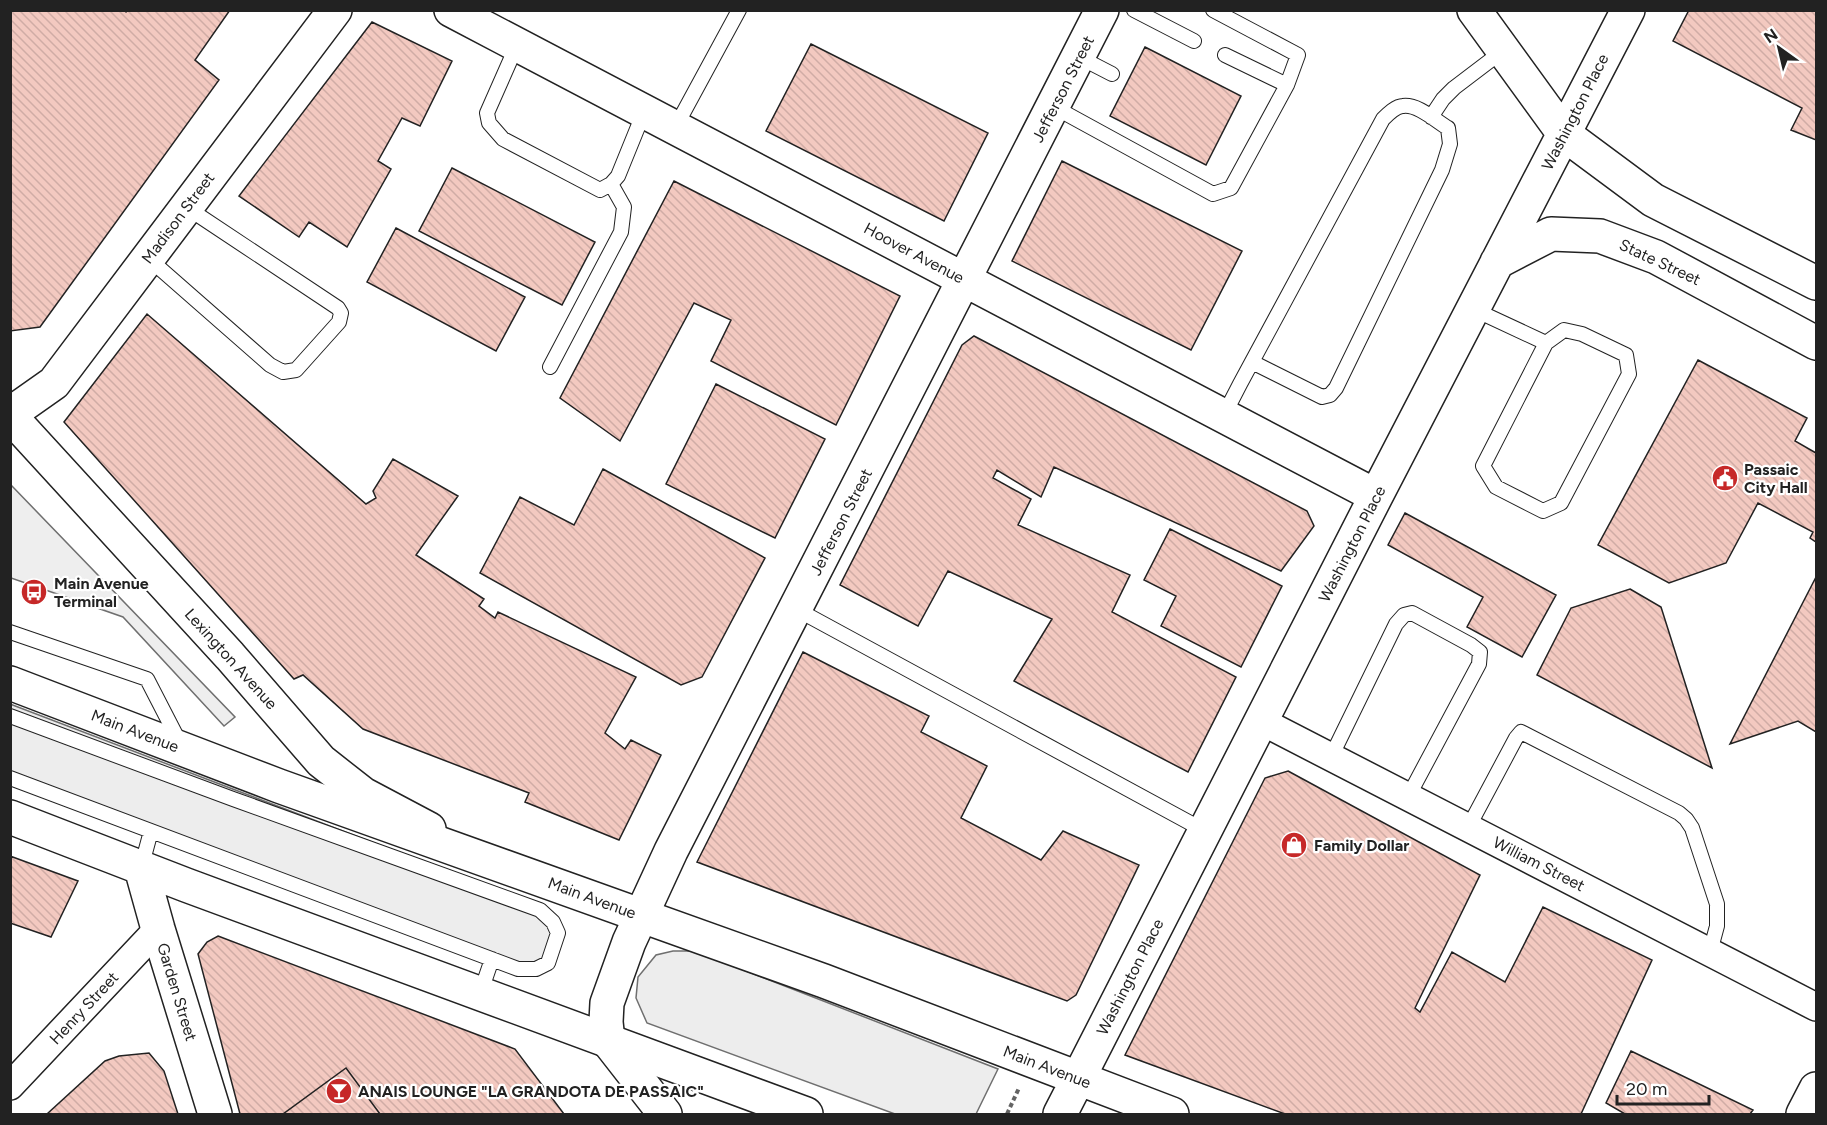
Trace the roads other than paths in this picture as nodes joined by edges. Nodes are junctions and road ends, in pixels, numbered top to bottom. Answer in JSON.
{"nodes":[{"id":1,"x":335,"y":10,"type":"edge"},
{"id":2,"x":451,"y":10,"type":"edge"},
{"id":3,"x":739,"y":10,"type":"edge"},
{"id":4,"x":1134,"y":10,"type":"edge"},
{"id":5,"x":1214,"y":10,"type":"edge"},
{"id":6,"x":1474,"y":10,"type":"edge"},
{"id":7,"x":1628,"y":10,"type":"edge"},
{"id":8,"x":1095,"y":13,"type":"edge"},
{"id":9,"x":1194,"y":41,"type":"dead end"},
{"id":10,"x":517,"y":45,"type":"junction"},
{"id":11,"x":1504,"y":50,"type":"junction"},
{"id":12,"x":1225,"y":55,"type":"dead end"},
{"id":13,"x":1079,"y":57,"type":"junction"},
{"id":14,"x":1112,"y":74,"type":"dead end"},
{"id":15,"x":1287,"y":85,"type":"junction"},
{"id":16,"x":1054,"y":106,"type":"junction"},
{"id":17,"x":644,"y":112,"type":"junction"},
{"id":18,"x":1431,"y":117,"type":"junction"},
{"id":19,"x":675,"y":128,"type":"junction"},
{"id":20,"x":1564,"y":134,"type":"junction"},
{"id":21,"x":611,"y":184,"type":"junction"},
{"id":22,"x":186,"y":207,"type":"junction"},
{"id":23,"x":148,"y":258,"type":"junction"},
{"id":24,"x":1497,"y":262,"type":"junction"},
{"id":25,"x":965,"y":280,"type":"junction"},
{"id":26,"x":1816,"y":283,"type":"edge"},
{"id":27,"x":1473,"y":309,"type":"junction"},
{"id":28,"x":1546,"y":343,"type":"junction"},
{"id":29,"x":1816,"y":343,"type":"edge"},
{"id":30,"x":1252,"y":362,"type":"junction"},
{"id":31,"x":550,"y":367,"type":"dead end"},
{"id":32,"x":10,"y":415,"type":"edge"},
{"id":33,"x":1224,"y":415,"type":"junction"},
{"id":34,"x":1376,"y":496,"type":"junction"},
{"id":35,"x":796,"y":609,"type":"junction"},
{"id":36,"x":10,"y":632,"type":"edge"},
{"id":37,"x":10,"y":683,"type":"edge"},
{"id":38,"x":10,"y":716,"type":"edge"},
{"id":39,"x":1261,"y":721,"type":"junction"},
{"id":40,"x":80,"y":725,"type":"junction"},
{"id":41,"x":184,"y":750,"type":"junction"},
{"id":42,"x":1331,"y":757,"type":"junction"},
{"id":43,"x":10,"y":778,"type":"edge"},
{"id":44,"x":1408,"y":797,"type":"junction"},
{"id":45,"x":10,"y":817,"type":"edge"},
{"id":46,"x":1468,"y":828,"type":"junction"},
{"id":47,"x":151,"y":831,"type":"junction"},
{"id":48,"x":1205,"y":831,"type":"junction"},
{"id":49,"x":484,"y":859,"type":"junction"},
{"id":50,"x":141,"y":868,"type":"junction"},
{"id":51,"x":523,"y":888,"type":"junction"},
{"id":52,"x":641,"y":916,"type":"junction"},
{"id":53,"x":158,"y":930,"type":"junction"},
{"id":54,"x":1710,"y":952,"type":"junction"},
{"id":55,"x":492,"y":959,"type":"junction"},
{"id":56,"x":480,"y":994,"type":"junction"},
{"id":57,"x":1816,"y":1007,"type":"edge"},
{"id":58,"x":608,"y":1041,"type":"junction"},
{"id":59,"x":1078,"y":1079,"type":"junction"},
{"id":60,"x":10,"y":1086,"type":"edge"},
{"id":61,"x":1816,"y":1089,"type":"edge"},
{"id":62,"x":662,"y":1112,"type":"edge"},
{"id":63,"x":215,"y":1114,"type":"edge"},
{"id":64,"x":806,"y":1114,"type":"edge"},
{"id":65,"x":1060,"y":1114,"type":"edge"},
{"id":66,"x":1170,"y":1114,"type":"edge"},
{"id":67,"x":1803,"y":1114,"type":"edge"}],
"edges":[{"from":1,"to":22,"type":"main road","name":"Madison Street"},
{"from":2,"to":10,"type":"main road","name":"Hoover Avenue"},
{"from":3,"to":19,"type":"lane"},
{"from":4,"to":9,"type":"lane"},
{"from":5,"to":15,"type":"lane"},
{"from":6,"to":11,"type":"main road"},
{"from":7,"to":20,"type":"main road","name":"Washington Place"},
{"from":8,"to":13,"type":"main road","name":"Jefferson Street"},
{"from":10,"to":17,"type":"main road","name":"Hoover Avenue"},
{"from":10,"to":21,"type":"lane"},
{"from":11,"to":18,"type":"lane"},
{"from":11,"to":20,"type":"main road"},
{"from":12,"to":15,"type":"lane"},
{"from":13,"to":14,"type":"lane"},
{"from":13,"to":16,"type":"main road","name":"Jefferson Street"},
{"from":15,"to":16,"type":"lane"},
{"from":16,"to":25,"type":"main road","name":"Jefferson Street"},
{"from":17,"to":19,"type":"main road","name":"Hoover Avenue"},
{"from":17,"to":21,"type":"lane"},
{"from":18,"to":30,"type":"lane"},
{"from":18,"to":30,"type":"lane"},
{"from":19,"to":25,"type":"main road","name":"Hoover Avenue"},
{"from":20,"to":24,"type":"main road","name":"Washington Place"},
{"from":20,"to":26,"type":"main road"},
{"from":21,"to":31,"type":"lane"},
{"from":22,"to":23,"type":"main road","name":"Madison Street"},
{"from":22,"to":23,"type":"lane"},
{"from":23,"to":32,"type":"main road","name":"Madison Street"},
{"from":24,"to":27,"type":"main road","name":"Washington Place"},
{"from":24,"to":29,"type":"main road","name":"State Street"},
{"from":25,"to":33,"type":"main road","name":"Hoover Avenue"},
{"from":25,"to":35,"type":"main road","name":"Jefferson Street"},
{"from":27,"to":28,"type":"lane"},
{"from":27,"to":34,"type":"main road","name":"Washington Place"},
{"from":28,"to":28,"type":"lane"},
{"from":30,"to":33,"type":"lane"},
{"from":32,"to":49,"type":"main road","name":"Lexington Avenue"},
{"from":33,"to":34,"type":"main road","name":"Hoover Avenue"},
{"from":34,"to":39,"type":"main road","name":"Washington Place"},
{"from":35,"to":48,"type":"lane"},
{"from":35,"to":52,"type":"main road","name":"Jefferson Street"},
{"from":36,"to":41,"type":"lane"},
{"from":37,"to":40,"type":"main road","name":"Main Avenue"},
{"from":38,"to":40,"type":"lane"},
{"from":39,"to":42,"type":"street","name":"William Street"},
{"from":39,"to":48,"type":"main road","name":"Washington Place"},
{"from":40,"to":41,"type":"main road","name":"Main Avenue"},
{"from":40,"to":51,"type":"lane"},
{"from":41,"to":49,"type":"main road","name":"Main Avenue"},
{"from":42,"to":44,"type":"street","name":"William Street"},
{"from":42,"to":44,"type":"lane"},
{"from":43,"to":47,"type":"lane"},
{"from":44,"to":46,"type":"street","name":"William Street"},
{"from":45,"to":50,"type":"main road"},
{"from":46,"to":54,"type":"street","name":"William Street"},
{"from":46,"to":54,"type":"lane"},
{"from":47,"to":50,"type":"lane"},
{"from":47,"to":55,"type":"lane"},
{"from":48,"to":59,"type":"main road","name":"Washington Place"},
{"from":49,"to":51,"type":"main road","name":"Main Avenue"},
{"from":50,"to":53,"type":"main road","name":"Garden Street"},
{"from":50,"to":56,"type":"main road"},
{"from":51,"to":52,"type":"main road","name":"Main Avenue"},
{"from":51,"to":55,"type":"lane"},
{"from":52,"to":58,"type":"main road","name":"Jefferson Street"},
{"from":52,"to":59,"type":"main road","name":"Main Avenue"},
{"from":53,"to":60,"type":"street","name":"Henry Street"},
{"from":53,"to":63,"type":"main road","name":"Garden Street"},
{"from":54,"to":57,"type":"street","name":"William Street"},
{"from":55,"to":56,"type":"lane"},
{"from":56,"to":58,"type":"main road"},
{"from":58,"to":62,"type":"main road"},
{"from":58,"to":64,"type":"main road"},
{"from":59,"to":65,"type":"main road","name":"Washington Place"},
{"from":59,"to":66,"type":"main road","name":"Main Avenue"},
{"from":61,"to":67,"type":"main road"}]}
